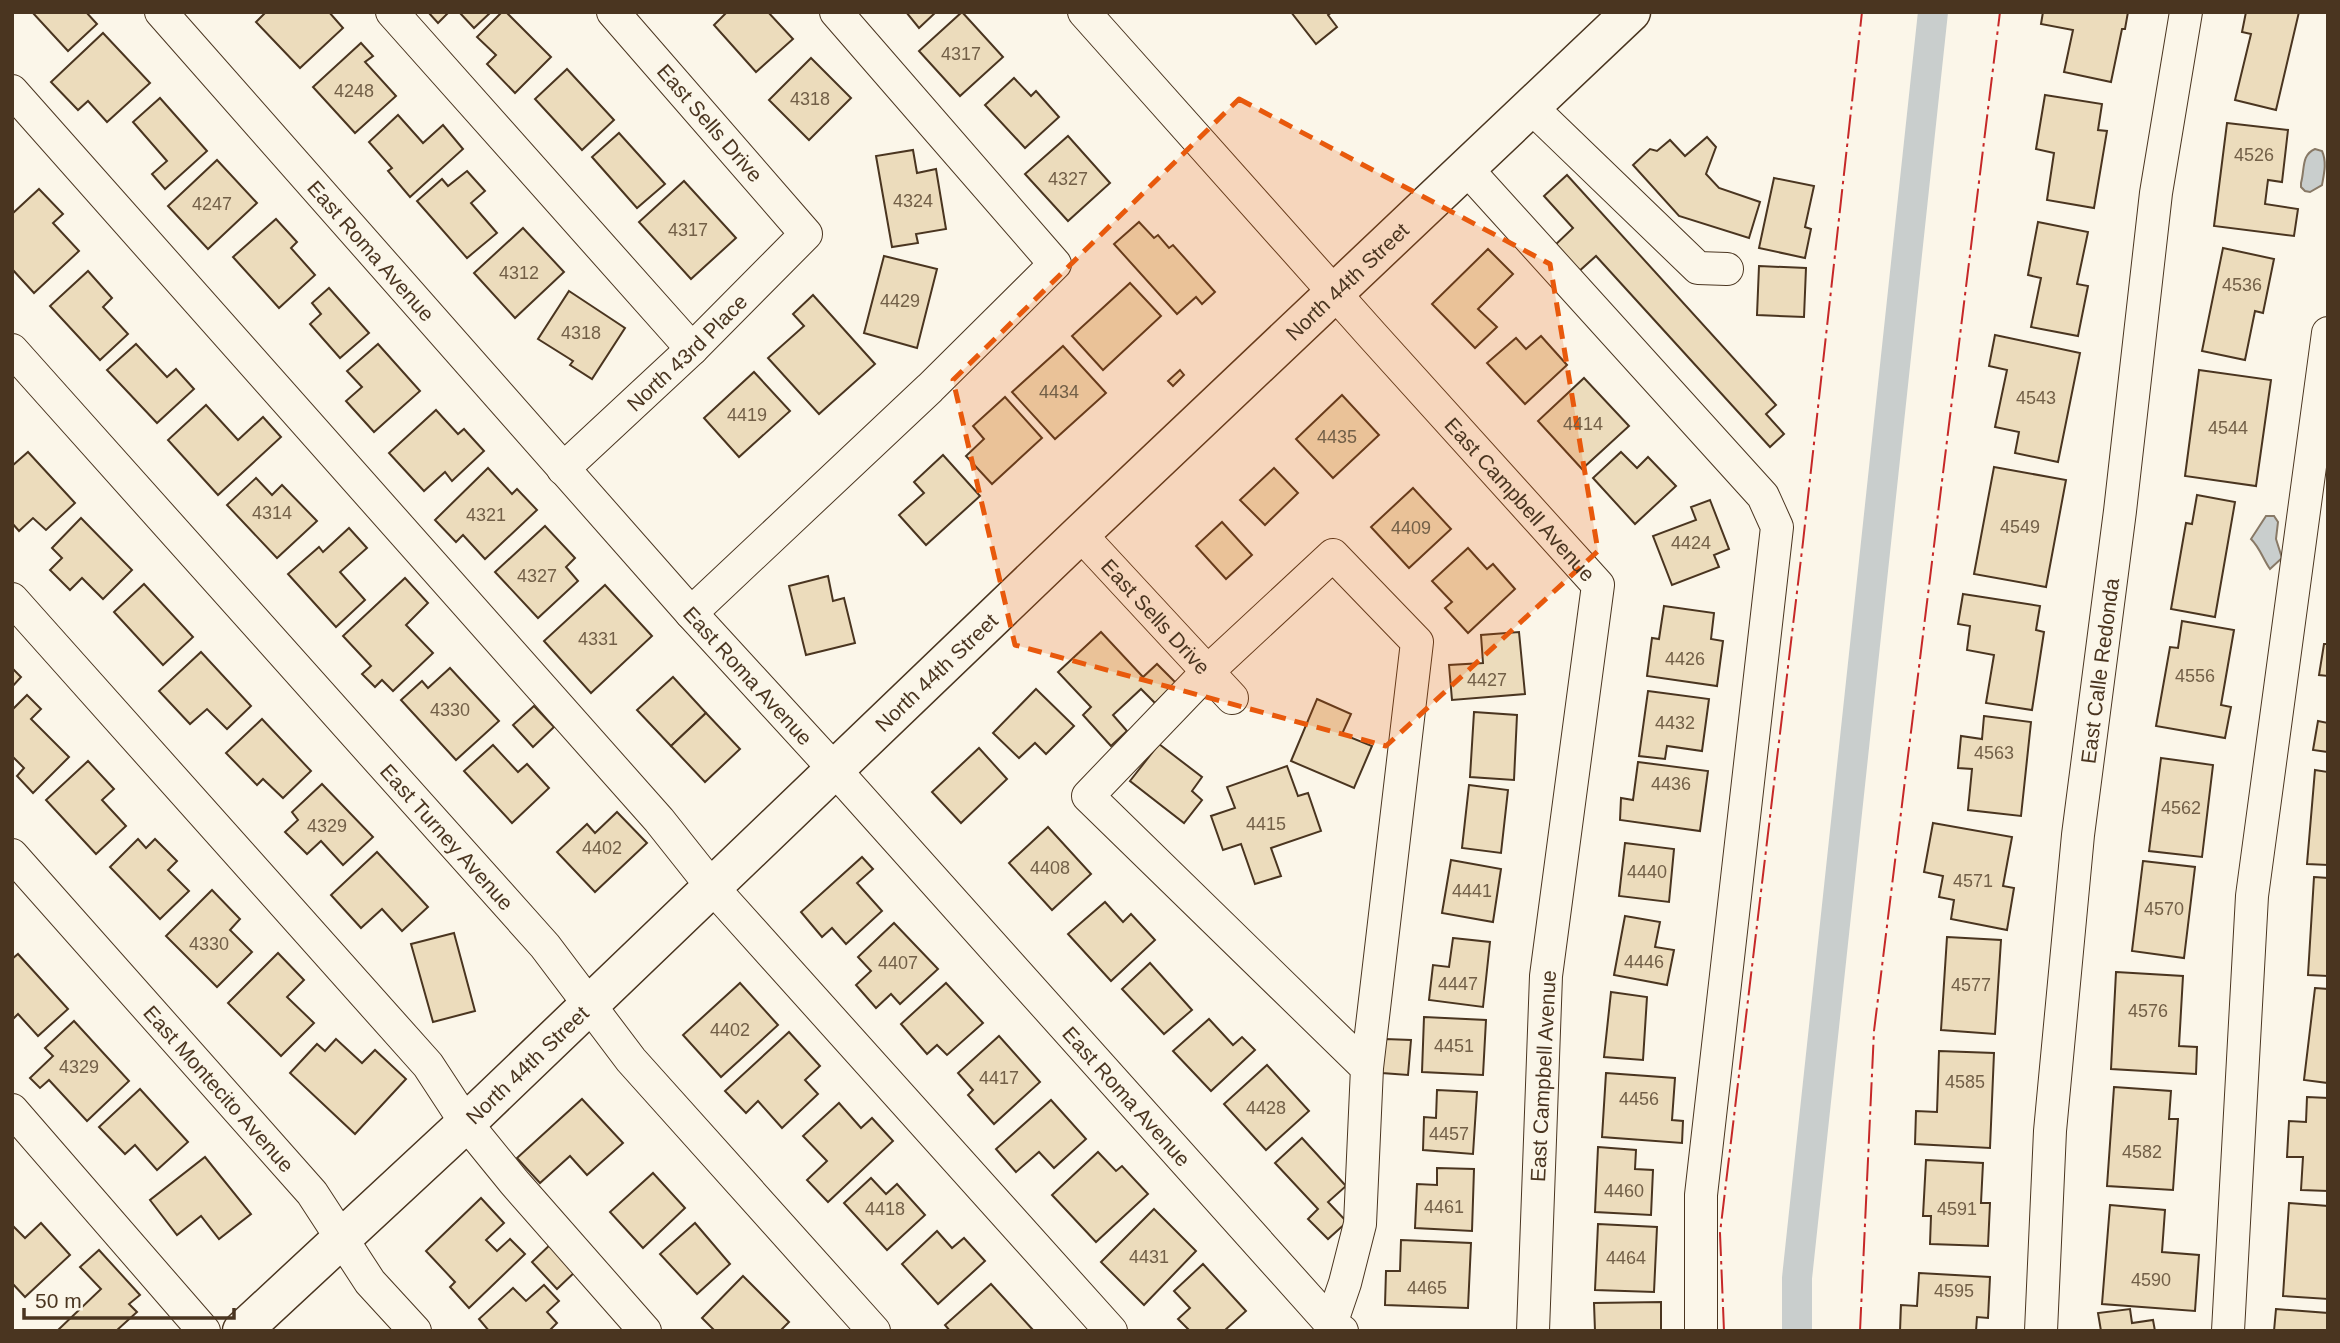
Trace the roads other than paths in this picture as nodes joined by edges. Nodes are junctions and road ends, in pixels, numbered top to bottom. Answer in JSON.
{"nodes":[{"id":1,"x":161,"y":12,"type":"edge"},
{"id":2,"x":392,"y":12,"type":"edge"},
{"id":3,"x":613,"y":12,"type":"edge"},
{"id":4,"x":836,"y":12,"type":"edge"},
{"id":5,"x":1084,"y":12,"type":"edge"},
{"id":6,"x":1631,"y":12,"type":"edge"},
{"id":7,"x":2186,"y":12,"type":"edge"},
{"id":8,"x":12,"y":91,"type":"edge"},
{"id":9,"x":1530,"y":106,"type":"junction"},
{"id":10,"x":1465,"y":167,"type":"junction"},
{"id":11,"x":806,"y":234,"type":"joint"},
{"id":12,"x":1727,"y":269,"type":"dead end"},
{"id":13,"x":1335,"y":294,"type":"junction"},
{"id":14,"x":2328,"y":333,"type":"edge"},
{"id":15,"x":692,"y":349,"type":"junction"},
{"id":16,"x":12,"y":351,"type":"edge"},
{"id":17,"x":564,"y":469,"type":"junction"},
{"id":18,"x":1080,"y":534,"type":"junction"},
{"id":19,"x":12,"y":599,"type":"edge"},
{"id":20,"x":691,"y":613,"type":"junction"},
{"id":21,"x":1207,"y":672,"type":"junction"},
{"id":22,"x":1232,"y":698,"type":"dead end"},
{"id":23,"x":835,"y":770,"type":"junction"},
{"id":24,"x":12,"y":855,"type":"edge"},
{"id":25,"x":713,"y":888,"type":"junction"},
{"id":26,"x":589,"y":1004,"type":"junction"},
{"id":27,"x":1367,"y":1068,"type":"junction"},
{"id":28,"x":12,"y":1110,"type":"edge"},
{"id":29,"x":466,"y":1123,"type":"junction"},
{"id":30,"x":343,"y":1238,"type":"junction"},
{"id":31,"x":1337,"y":1327,"type":"edge"},
{"id":32,"x":204,"y":1331,"type":"edge"},
{"id":33,"x":242,"y":1331,"type":"edge"},
{"id":34,"x":415,"y":1331,"type":"edge"},
{"id":35,"x":645,"y":1331,"type":"edge"},
{"id":36,"x":874,"y":1331,"type":"edge"},
{"id":37,"x":1111,"y":1331,"type":"edge"},
{"id":38,"x":1532,"y":1331,"type":"edge"},
{"id":39,"x":1701,"y":1331,"type":"edge"},
{"id":40,"x":2041,"y":1331,"type":"edge"},
{"id":41,"x":2228,"y":1331,"type":"edge"}],
"edges":[{"from":1,"to":17,"type":"street","name":"East Roma Avenue"},
{"from":2,"to":15,"type":"street"},
{"from":3,"to":11,"type":"street","name":"East Sells Drive"},
{"from":4,"to":20,"type":"street"},
{"from":5,"to":13,"type":"street","name":"East Campbell Avenue"},
{"from":6,"to":9,"type":"main road","name":"North 44th Street"},
{"from":7,"to":40,"type":"street","name":"East Calle Redonda"},
{"from":8,"to":25,"type":"street"},
{"from":9,"to":10,"type":"main road","name":"North 44th Street"},
{"from":9,"to":12,"type":"street"},
{"from":10,"to":13,"type":"main road","name":"North 44th Street"},
{"from":10,"to":39,"type":"street"},
{"from":11,"to":15,"type":"street","name":"North 43rd Place"},
{"from":13,"to":18,"type":"main road","name":"North 44th Street"},
{"from":13,"to":38,"type":"street","name":"East Campbell Avenue"},
{"from":14,"to":41,"type":"street"},
{"from":15,"to":17,"type":"street","name":"North 43rd Place"},
{"from":16,"to":26,"type":"street","name":"East Turney Avenue"},
{"from":17,"to":20,"type":"street","name":"East Roma Avenue"},
{"from":18,"to":21,"type":"street","name":"East Sells Drive"},
{"from":18,"to":23,"type":"main road","name":"North 44th Street"},
{"from":19,"to":29,"type":"street"},
{"from":20,"to":23,"type":"street","name":"East Roma Avenue"},
{"from":21,"to":22,"type":"street","name":"East Sells Drive"},
{"from":21,"to":27,"type":"street"},
{"from":21,"to":27,"type":"street"},
{"from":23,"to":25,"type":"main road","name":"North 44th Street"},
{"from":23,"to":31,"type":"street","name":"East Roma Avenue"},
{"from":24,"to":30,"type":"street","name":"East Montecito Avenue"},
{"from":25,"to":26,"type":"main road","name":"North 44th Street"},
{"from":25,"to":37,"type":"street"},
{"from":26,"to":29,"type":"main road","name":"North 44th Street"},
{"from":26,"to":36,"type":"street","name":"East Turney Avenue"},
{"from":27,"to":31,"type":"street"},
{"from":28,"to":32,"type":"street"},
{"from":29,"to":30,"type":"main road","name":"North 44th Street"},
{"from":29,"to":35,"type":"street"},
{"from":30,"to":33,"type":"main road","name":"North 44th Street"},
{"from":30,"to":34,"type":"street","name":"East Montecito Avenue"}]}
